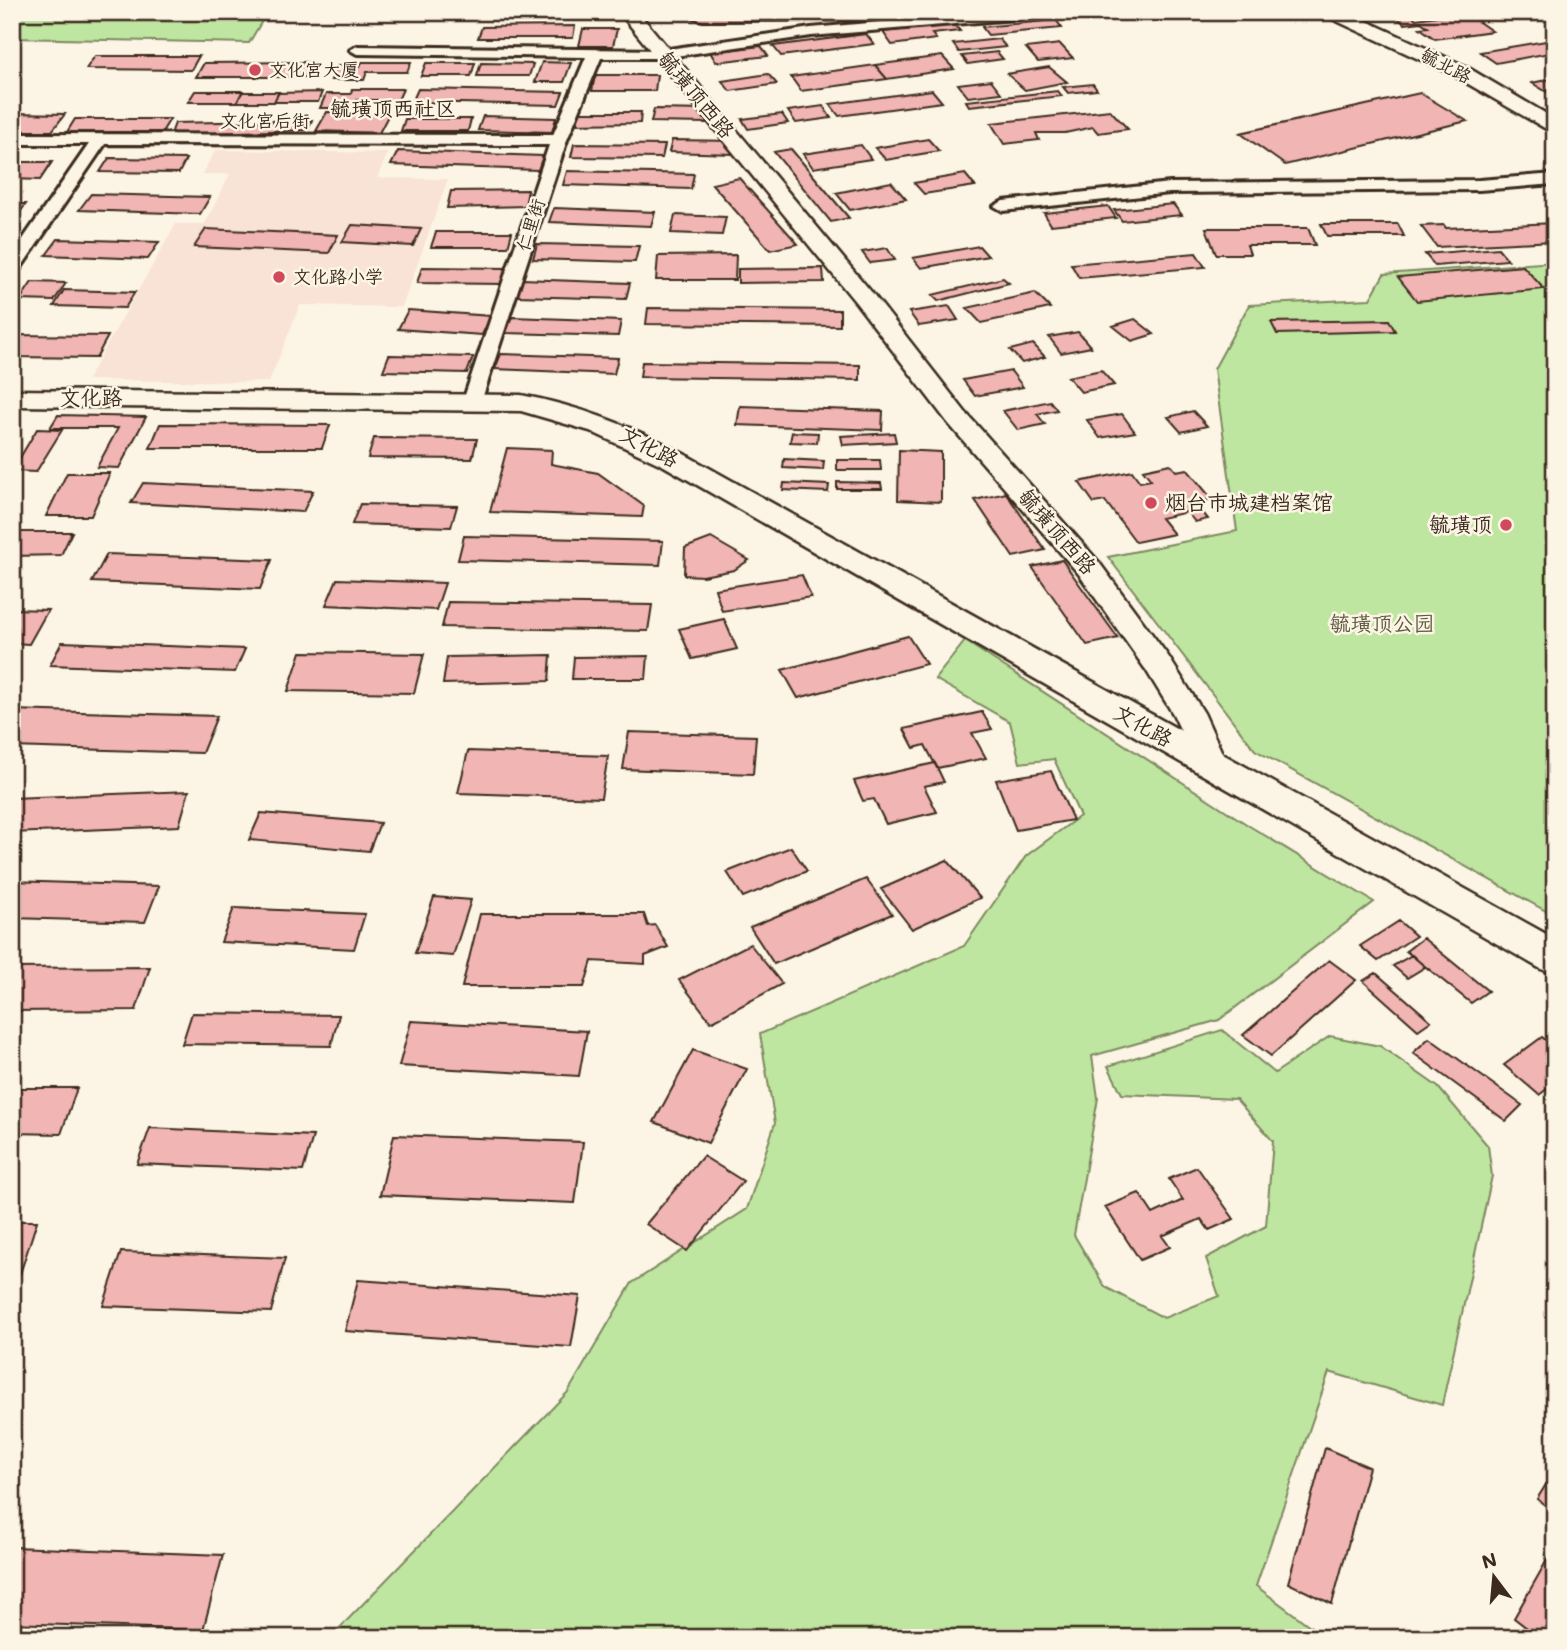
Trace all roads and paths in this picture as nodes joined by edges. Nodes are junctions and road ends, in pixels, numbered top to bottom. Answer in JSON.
{"nodes":[{"id":1,"x":628,"y":12,"type":"edge"},
{"id":2,"x":1051,"y":12,"type":"edge"},
{"id":3,"x":1332,"y":12,"type":"edge"},
{"id":4,"x":357,"y":50,"type":"dead end"},
{"id":5,"x":596,"y":52,"type":"junction"},
{"id":6,"x":662,"y":54,"type":"junction"},
{"id":7,"x":1555,"y":128,"type":"edge"},
{"id":8,"x":12,"y":139,"type":"edge"},
{"id":9,"x":100,"y":140,"type":"junction"},
{"id":10,"x":559,"y":140,"type":"junction"},
{"id":11,"x":1555,"y":179,"type":"edge"},
{"id":12,"x":1003,"y":206,"type":"dead end"},
{"id":13,"x":12,"y":268,"type":"edge"},
{"id":14,"x":12,"y":398,"type":"edge"},
{"id":15,"x":473,"y":401,"type":"junction"},
{"id":16,"x":1211,"y":764,"type":"junction"},
{"id":17,"x":1555,"y":958,"type":"edge"}],
"edges":[{"from":1,"to":6,"type":"street","name":"毓璜顶西路"},
{"from":2,"to":6,"type":"street"},
{"from":3,"to":7,"type":"street","name":"毓北路"},
{"from":4,"to":5,"type":"street"},
{"from":5,"to":6,"type":"street"},
{"from":5,"to":10,"type":"street","name":"仁里街"},
{"from":6,"to":16,"type":"street","name":"毓璜顶西路"},
{"from":8,"to":9,"type":"street","name":"文化宫后街"},
{"from":9,"to":10,"type":"street","name":"文化宫后街"},
{"from":9,"to":13,"type":"street"},
{"from":10,"to":15,"type":"street","name":"仁里街"},
{"from":11,"to":12,"type":"street"},
{"from":14,"to":15,"type":"main road","name":"文化路"},
{"from":15,"to":16,"type":"main road","name":"文化路"},
{"from":16,"to":17,"type":"main road"}]}
